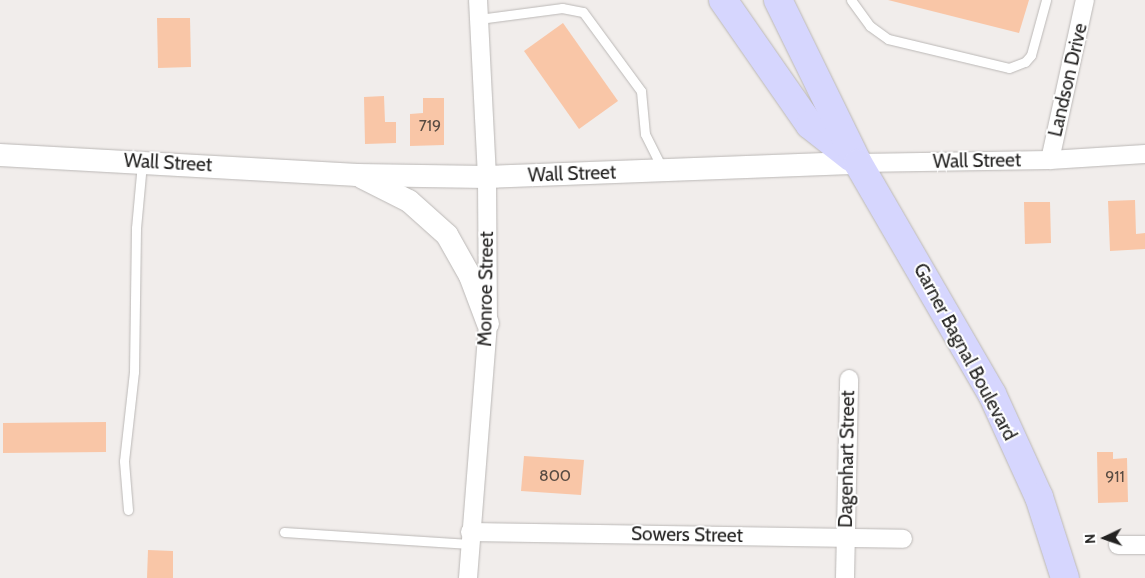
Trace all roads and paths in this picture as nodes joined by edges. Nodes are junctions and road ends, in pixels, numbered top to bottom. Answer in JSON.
{"nodes":[{"id":1,"x":478,"y":0,"type":"edge"},
{"id":2,"x":723,"y":0,"type":"edge"},
{"id":3,"x":778,"y":0,"type":"edge"},
{"id":4,"x":851,"y":0,"type":"edge"},
{"id":5,"x":1046,"y":0,"type":"edge"},
{"id":6,"x":1085,"y":0,"type":"edge"},
{"id":7,"x":479,"y":19,"type":"junction"},
{"id":8,"x":1145,"y":154,"type":"edge"},
{"id":9,"x":0,"y":155,"type":"edge"},
{"id":10,"x":1050,"y":160,"type":"junction"},
{"id":11,"x":142,"y":161,"type":"junction"},
{"id":12,"x":858,"y":162,"type":"junction"},
{"id":13,"x":663,"y":170,"type":"junction"},
{"id":14,"x":357,"y":175,"type":"junction"},
{"id":15,"x":487,"y":177,"type":"junction"},
{"id":16,"x":488,"y":324,"type":"junction"},
{"id":17,"x":849,"y":379,"type":"dead end"},
{"id":18,"x":128,"y":510,"type":"dead end"},
{"id":19,"x":284,"y":532,"type":"dead end"},
{"id":20,"x":470,"y":538,"type":"junction"},
{"id":21,"x":846,"y":538,"type":"junction"},
{"id":22,"x":903,"y":539,"type":"dead end"},
{"id":23,"x":1118,"y":545,"type":"dead end"},
{"id":24,"x":1145,"y":545,"type":"edge"},
{"id":25,"x":468,"y":578,"type":"edge"},
{"id":26,"x":845,"y":578,"type":"edge"},
{"id":27,"x":1065,"y":578,"type":"edge"}],
"edges":[{"from":1,"to":7,"type":"street","name":"Monroe Street"},
{"from":2,"to":12,"type":"highway","name":"Garner Bagnal Boulevard"},
{"from":3,"to":12,"type":"highway","name":"Garner Bagnal Boulevard"},
{"from":4,"to":5,"type":"lane"},
{"from":6,"to":10,"type":"street","name":"Landson Drive"},
{"from":7,"to":13,"type":"lane"},
{"from":7,"to":15,"type":"street","name":"Monroe Street"},
{"from":8,"to":10,"type":"street","name":"Wall Street"},
{"from":9,"to":11,"type":"street","name":"Wall Street"},
{"from":10,"to":12,"type":"street","name":"Wall Street"},
{"from":11,"to":14,"type":"street","name":"Wall Street"},
{"from":11,"to":18,"type":"lane"},
{"from":12,"to":13,"type":"street","name":"Wall Street"},
{"from":12,"to":27,"type":"highway","name":"Garner Bagnal Boulevard"},
{"from":13,"to":15,"type":"street","name":"Wall Street"},
{"from":14,"to":15,"type":"street","name":"Wall Street"},
{"from":14,"to":16,"type":"street"},
{"from":15,"to":16,"type":"street","name":"Monroe Street"},
{"from":16,"to":20,"type":"street","name":"Monroe Street"},
{"from":17,"to":21,"type":"street","name":"Dagenhart Street"},
{"from":19,"to":20,"type":"lane"},
{"from":20,"to":21,"type":"street","name":"Sowers Street"},
{"from":20,"to":25,"type":"street","name":"Monroe Street"},
{"from":21,"to":22,"type":"street","name":"Sowers Street"},
{"from":21,"to":26,"type":"street","name":"Dagenhart Street"},
{"from":23,"to":24,"type":"street"}]}
